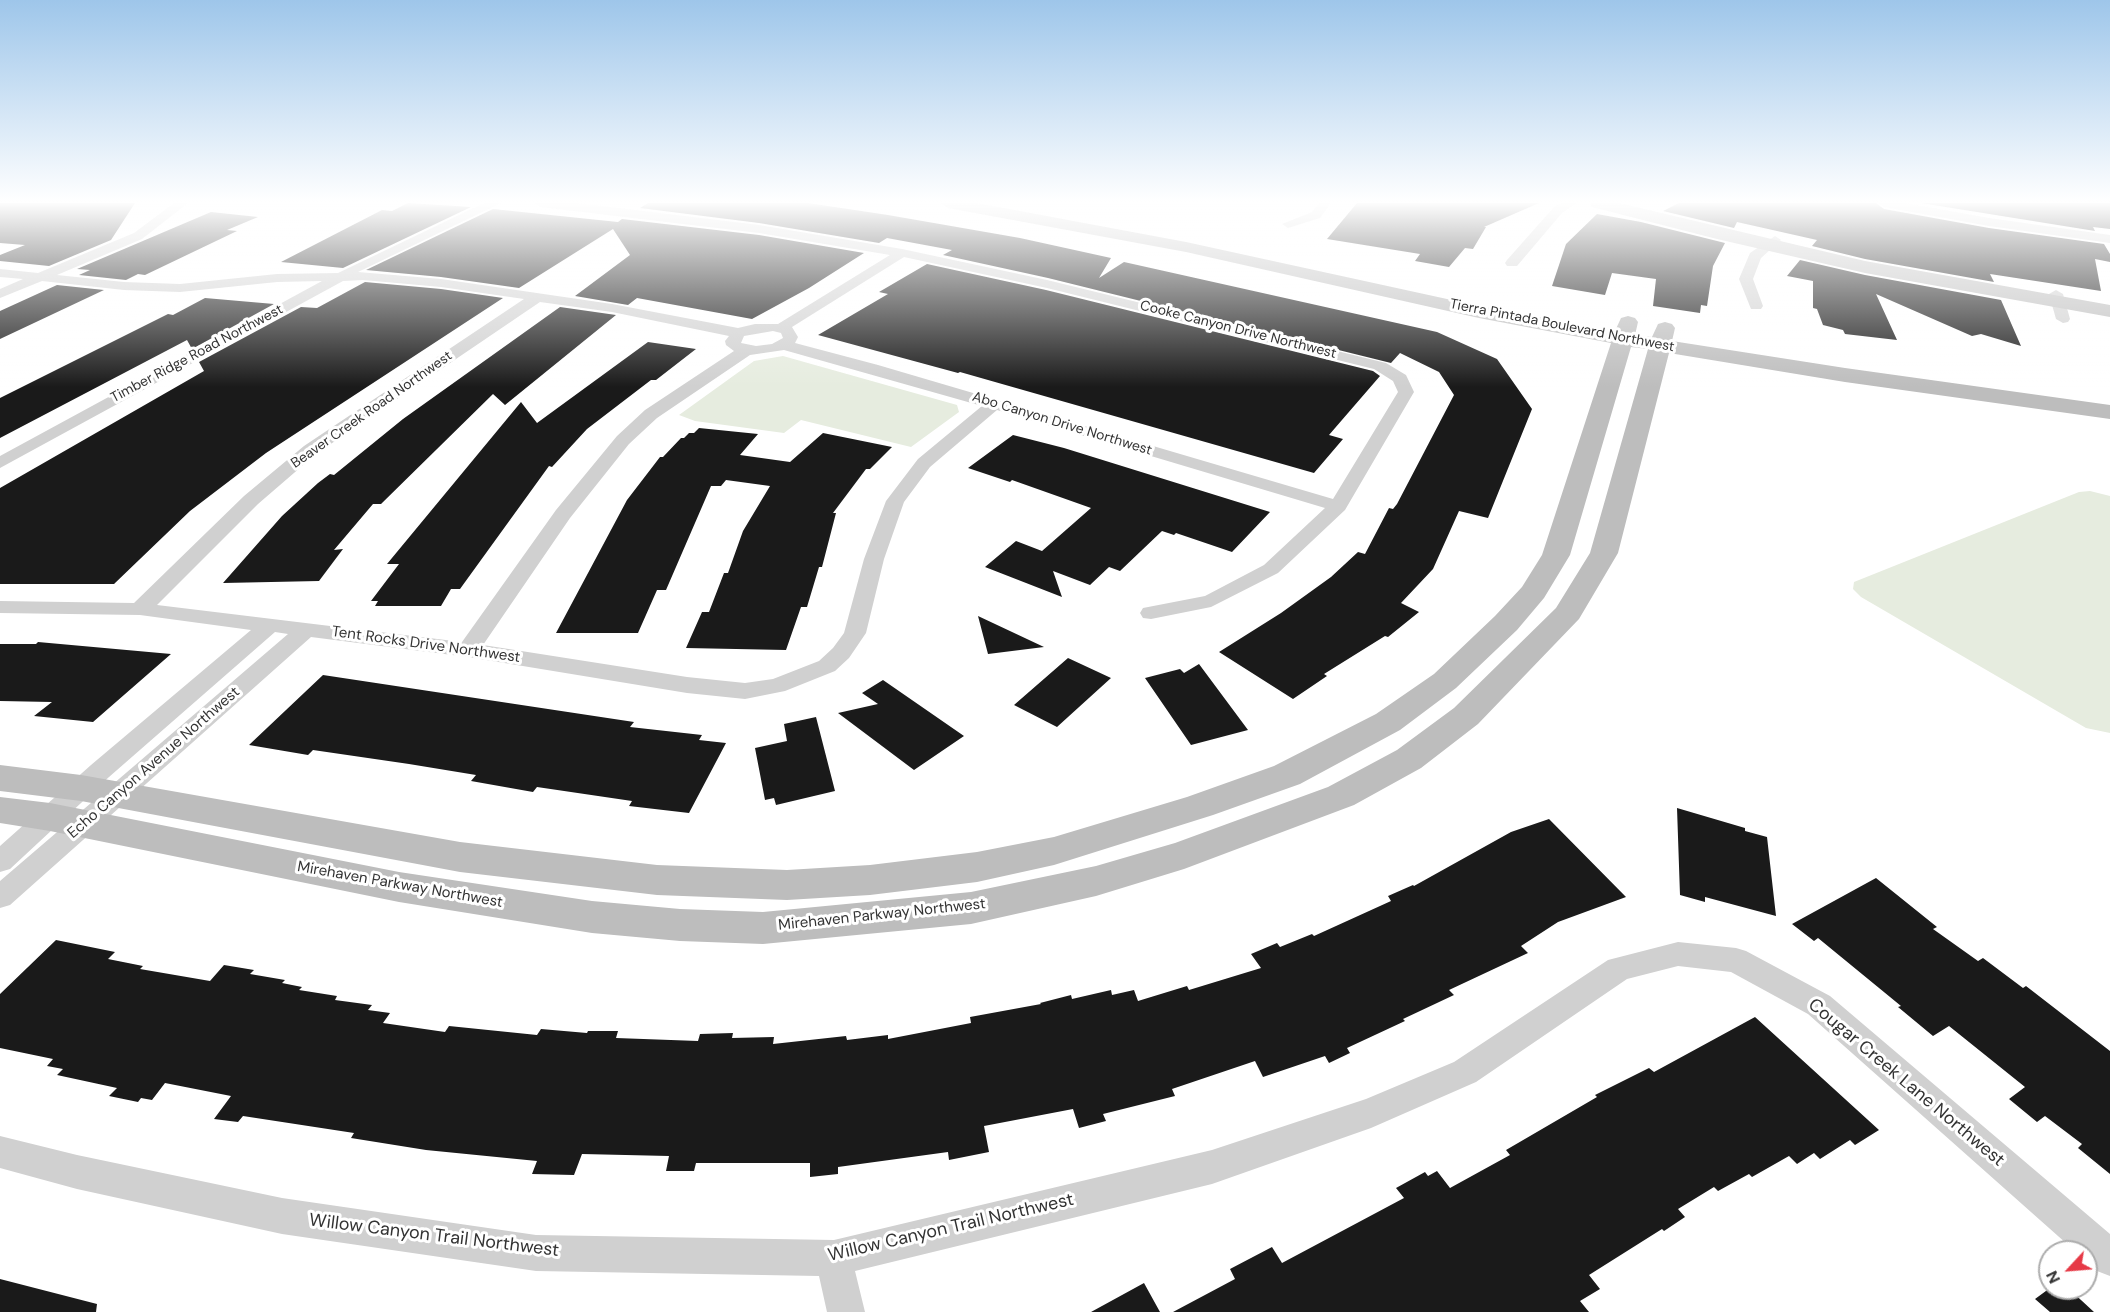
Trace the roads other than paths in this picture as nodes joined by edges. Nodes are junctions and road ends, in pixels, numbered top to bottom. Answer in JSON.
{"nodes":[{"id":1,"x":71,"y":264,"type":"edge"},
{"id":2,"x":365,"y":264,"type":"edge"},
{"id":3,"x":886,"y":264,"type":"edge"},
{"id":4,"x":955,"y":264,"type":"edge"},
{"id":5,"x":1264,"y":264,"type":"edge"},
{"id":6,"x":1331,"y":264,"type":"edge"},
{"id":7,"x":1752,"y":264,"type":"edge"},
{"id":8,"x":1854,"y":264,"type":"edge"},
{"id":9,"x":0,"y":273,"type":"edge"},
{"id":10,"x":341,"y":276,"type":"junction"},
{"id":11,"x":41,"y":277,"type":"junction"},
{"id":12,"x":0,"y":294,"type":"edge"},
{"id":13,"x":536,"y":298,"type":"junction"},
{"id":14,"x":2110,"y":303,"type":"edge"},
{"id":15,"x":2059,"y":305,"type":"junction"},
{"id":16,"x":1756,"y":306,"type":"dead end"},
{"id":17,"x":2110,"y":311,"type":"edge"},
{"id":18,"x":1626,"y":331,"type":"junction"},
{"id":19,"x":782,"y":336,"type":"junction"},
{"id":20,"x":1663,"y":337,"type":"junction"},
{"id":21,"x":743,"y":341,"type":"junction"},
{"id":22,"x":2110,"y":393,"type":"edge"},
{"id":23,"x":995,"y":404,"type":"junction"},
{"id":24,"x":2110,"y":412,"type":"edge"},
{"id":25,"x":0,"y":462,"type":"edge"},
{"id":26,"x":1338,"y":507,"type":"junction"},
{"id":27,"x":0,"y":607,"type":"edge"},
{"id":28,"x":140,"y":609,"type":"junction"},
{"id":29,"x":1151,"y":614,"type":"dead end"},
{"id":30,"x":270,"y":625,"type":"junction"},
{"id":31,"x":307,"y":629,"type":"junction"},
{"id":32,"x":468,"y":650,"type":"junction"},
{"id":33,"x":0,"y":778,"type":"edge"},
{"id":34,"x":81,"y":788,"type":"junction"},
{"id":35,"x":117,"y":795,"type":"junction"},
{"id":36,"x":0,"y":810,"type":"edge"},
{"id":37,"x":50,"y":816,"type":"junction"},
{"id":38,"x":85,"y":824,"type":"junction"},
{"id":39,"x":0,"y":862,"type":"edge"},
{"id":40,"x":0,"y":897,"type":"edge"},
{"id":41,"x":1678,"y":954,"type":"joint"},
{"id":42,"x":0,"y":1152,"type":"edge"},
{"id":43,"x":834,"y":1258,"type":"junction"},
{"id":44,"x":2110,"y":1258,"type":"edge"},
{"id":45,"x":846,"y":1312,"type":"edge"}],
"edges":[{"from":1,"to":11,"type":"street"},
{"from":2,"to":10,"type":"street","name":"Timber Ridge Road Northwest"},
{"from":3,"to":19,"type":"street"},
{"from":4,"to":26,"type":"street","name":"Cooke Canyon Drive Northwest"},
{"from":5,"to":18,"type":"street","name":"Tierra Pintada Boulevard Northwest"},
{"from":6,"to":18,"type":"street","name":"Tierra Pintada Boulevard Northwest"},
{"from":7,"to":16,"type":"street"},
{"from":8,"to":15,"type":"street"},
{"from":9,"to":11,"type":"street"},
{"from":10,"to":11,"type":"street"},
{"from":10,"to":13,"type":"street"},
{"from":10,"to":25,"type":"street","name":"Timber Ridge Road Northwest"},
{"from":11,"to":12,"type":"street"},
{"from":13,"to":21,"type":"street"},
{"from":13,"to":28,"type":"street","name":"Beaver Creek Road Northwest"},
{"from":14,"to":15,"type":"street"},
{"from":15,"to":17,"type":"street"},
{"from":18,"to":20,"type":"street","name":"Tierra Pintada Boulevard Northwest"},
{"from":18,"to":35,"type":"street"},
{"from":19,"to":21,"type":"street"},
{"from":19,"to":21,"type":"street"},
{"from":19,"to":23,"type":"street","name":"Abo Canyon Drive Northwest"},
{"from":20,"to":22,"type":"street","name":"Tierra Pintada Boulevard Northwest"},
{"from":20,"to":24,"type":"street","name":"Tierra Pintada Boulevard Northwest"},
{"from":20,"to":38,"type":"street","name":"Mirehaven Parkway Northwest"},
{"from":21,"to":32,"type":"street"},
{"from":23,"to":26,"type":"street","name":"Abo Canyon Drive Northwest"},
{"from":23,"to":32,"type":"street","name":"Tent Rocks Drive Northwest"},
{"from":26,"to":29,"type":"street"},
{"from":27,"to":28,"type":"street","name":"Tent Rocks Drive Northwest"},
{"from":28,"to":30,"type":"street","name":"Tent Rocks Drive Northwest"},
{"from":30,"to":31,"type":"street","name":"Tent Rocks Drive Northwest"},
{"from":30,"to":34,"type":"street","name":"Echo Canyon Avenue Northwest"},
{"from":31,"to":32,"type":"street","name":"Tent Rocks Drive Northwest"},
{"from":31,"to":35,"type":"street","name":"Echo Canyon Avenue Northwest"},
{"from":33,"to":34,"type":"street"},
{"from":34,"to":35,"type":"street"},
{"from":34,"to":37,"type":"street","name":"Echo Canyon Avenue Northwest"},
{"from":35,"to":38,"type":"street","name":"Echo Canyon Avenue Northwest"},
{"from":36,"to":37,"type":"street","name":"Mirehaven Parkway Northwest"},
{"from":37,"to":38,"type":"street","name":"Mirehaven Parkway Northwest"},
{"from":37,"to":39,"type":"street","name":"Echo Canyon Avenue Northwest"},
{"from":38,"to":40,"type":"street","name":"Echo Canyon Avenue Northwest"},
{"from":41,"to":43,"type":"street","name":"Willow Canyon Trail Northwest"},
{"from":41,"to":44,"type":"street","name":"Cougar Creek Lane Northwest"},
{"from":42,"to":43,"type":"street","name":"Willow Canyon Trail Northwest"},
{"from":43,"to":45,"type":"street"}]}
